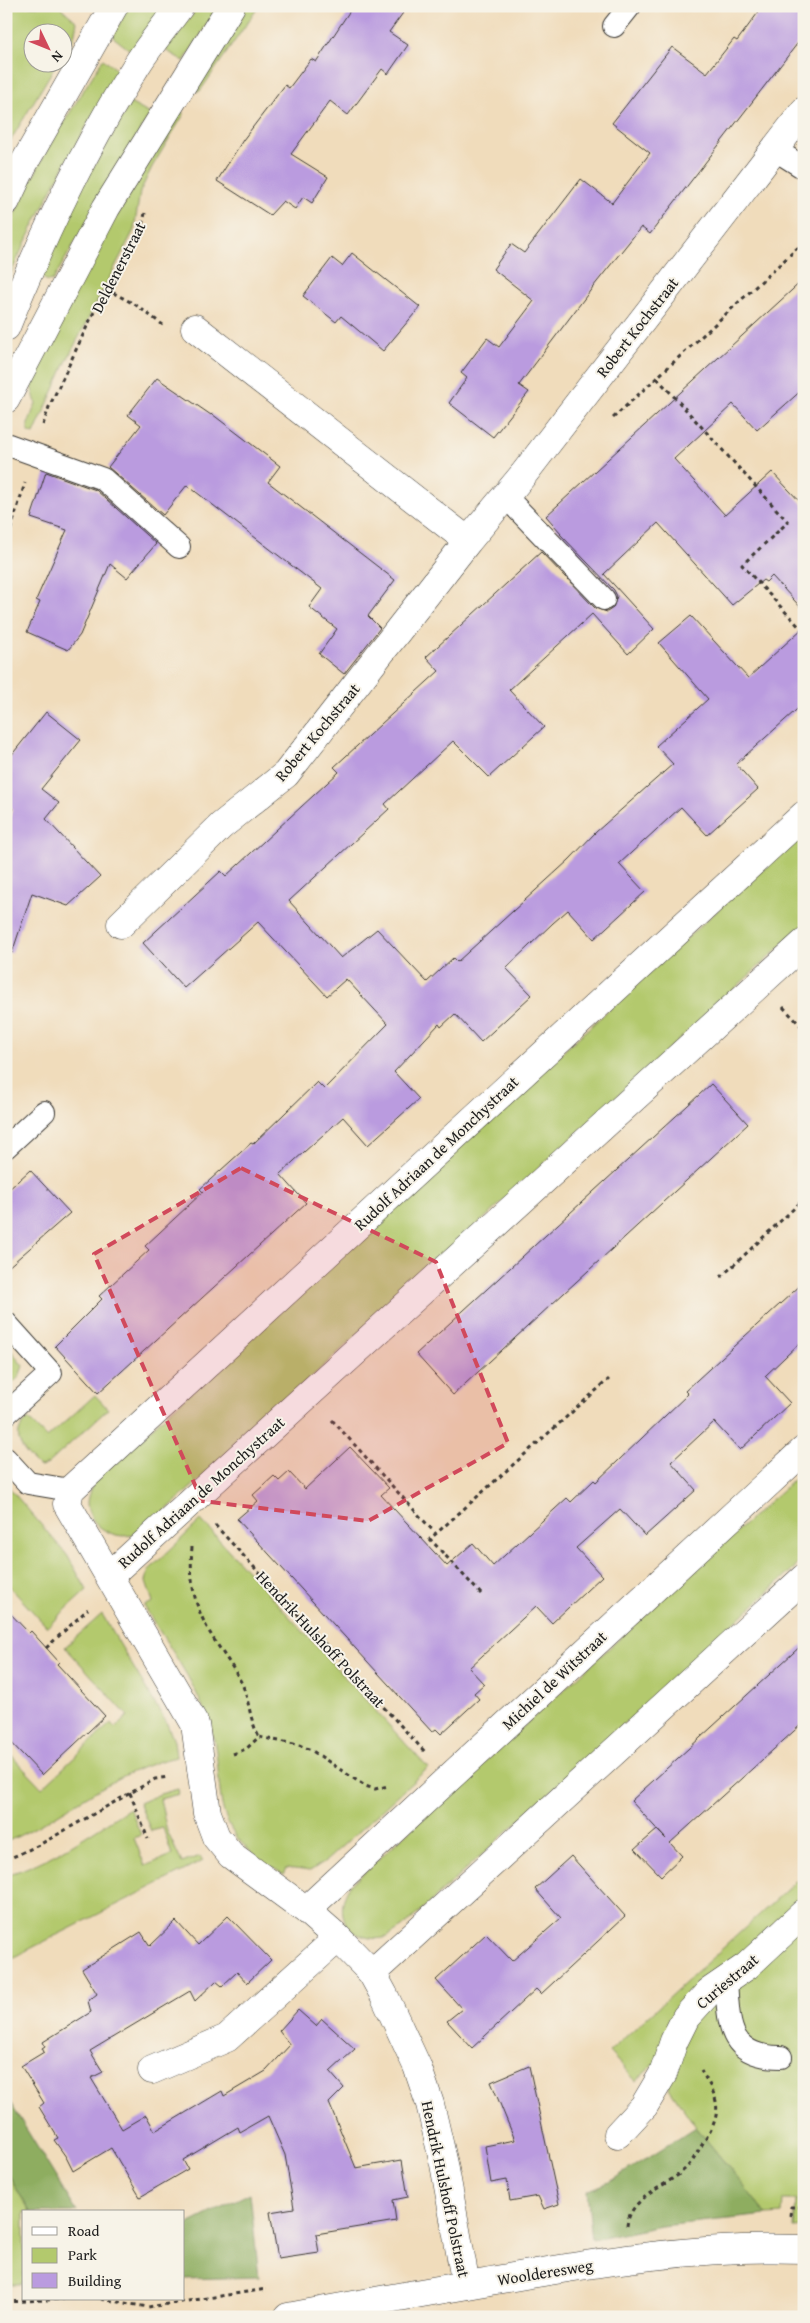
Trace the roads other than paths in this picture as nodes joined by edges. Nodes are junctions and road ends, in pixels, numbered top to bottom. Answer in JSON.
{"nodes":[{"id":1,"x":114,"y":6,"type":"edge"},
{"id":2,"x":180,"y":6,"type":"edge"},
{"id":3,"x":231,"y":6,"type":"edge"},
{"id":4,"x":630,"y":6,"type":"edge"},
{"id":5,"x":614,"y":26,"type":"dead end"},
{"id":6,"x":804,"y":111,"type":"edge"},
{"id":7,"x":774,"y":149,"type":"junction"},
{"id":8,"x":804,"y":168,"type":"edge"},
{"id":9,"x":6,"y":200,"type":"edge"},
{"id":10,"x":6,"y":327,"type":"edge"},
{"id":11,"x":195,"y":328,"type":"road end"},
{"id":12,"x":6,"y":399,"type":"edge"},
{"id":13,"x":6,"y":444,"type":"edge"},
{"id":14,"x":506,"y":497,"type":"junction"},
{"id":15,"x":468,"y":541,"type":"junction"},
{"id":16,"x":179,"y":547,"type":"dead end"},
{"id":17,"x":604,"y":599,"type":"dead end"},
{"id":18,"x":804,"y":815,"type":"edge"},
{"id":19,"x":121,"y":924,"type":"dead end"},
{"id":20,"x":804,"y":943,"type":"edge"},
{"id":21,"x":44,"y":1112,"type":"dead end"},
{"id":22,"x":6,"y":1147,"type":"edge"},
{"id":23,"x":6,"y":1323,"type":"edge"},
{"id":24,"x":6,"y":1414,"type":"edge"},
{"id":25,"x":804,"y":1450,"type":"edge"},
{"id":26,"x":6,"y":1460,"type":"edge"},
{"id":27,"x":70,"y":1490,"type":"junction"},
{"id":28,"x":804,"y":1578,"type":"edge"},
{"id":29,"x":111,"y":1580,"type":"junction"},
{"id":30,"x":306,"y":1910,"type":"junction"},
{"id":31,"x":804,"y":1913,"type":"edge"},
{"id":32,"x":338,"y":1938,"type":"junction"},
{"id":33,"x":372,"y":1973,"type":"junction"},
{"id":34,"x":726,"y":1980,"type":"junction"},
{"id":35,"x":781,"y":2057,"type":"dead end"},
{"id":36,"x":152,"y":2070,"type":"dead end"},
{"id":37,"x":618,"y":2134,"type":"dead end"},
{"id":38,"x":804,"y":2249,"type":"edge"},
{"id":39,"x":466,"y":2285,"type":"junction"},
{"id":40,"x":288,"y":2317,"type":"edge"}],
"edges":[{"from":1,"to":9,"type":"street"},
{"from":2,"to":10,"type":"street"},
{"from":3,"to":12,"type":"street"},
{"from":4,"to":5,"type":"lane"},
{"from":6,"to":7,"type":"street","name":"Robert Kochstraat"},
{"from":7,"to":8,"type":"lane"},
{"from":7,"to":14,"type":"street","name":"Robert Kochstraat"},
{"from":11,"to":15,"type":"street"},
{"from":13,"to":16,"type":"lane"},
{"from":14,"to":15,"type":"street","name":"Robert Kochstraat"},
{"from":14,"to":17,"type":"lane"},
{"from":15,"to":19,"type":"street","name":"Robert Kochstraat"},
{"from":18,"to":27,"type":"street","name":"Rudolf Adriaan de Monchystraat"},
{"from":20,"to":29,"type":"street","name":"Rudolf Adriaan de Monchystraat"},
{"from":21,"to":22,"type":"lane"},
{"from":23,"to":24,"type":"lane"},
{"from":25,"to":30,"type":"street","name":"Michiel de Witstraat"},
{"from":26,"to":27,"type":"lane"},
{"from":27,"to":29,"type":"street","name":"Hendrik Hulshoff Polstraat"},
{"from":28,"to":33,"type":"street"},
{"from":29,"to":30,"type":"street","name":"Hendrik Hulshoff Polstraat"},
{"from":30,"to":32,"type":"street","name":"Hendrik Hulshoff Polstraat"},
{"from":31,"to":34,"type":"street","name":"Curiestraat"},
{"from":32,"to":33,"type":"street","name":"Hendrik Hulshoff Polstraat"},
{"from":32,"to":36,"type":"street"},
{"from":33,"to":39,"type":"street","name":"Hendrik Hulshoff Polstraat"},
{"from":34,"to":35,"type":"lane"},
{"from":34,"to":37,"type":"street","name":"Curiestraat"},
{"from":38,"to":39,"type":"street","name":"Woolderesweg"},
{"from":39,"to":40,"type":"street","name":"Woolderesweg"}]}
